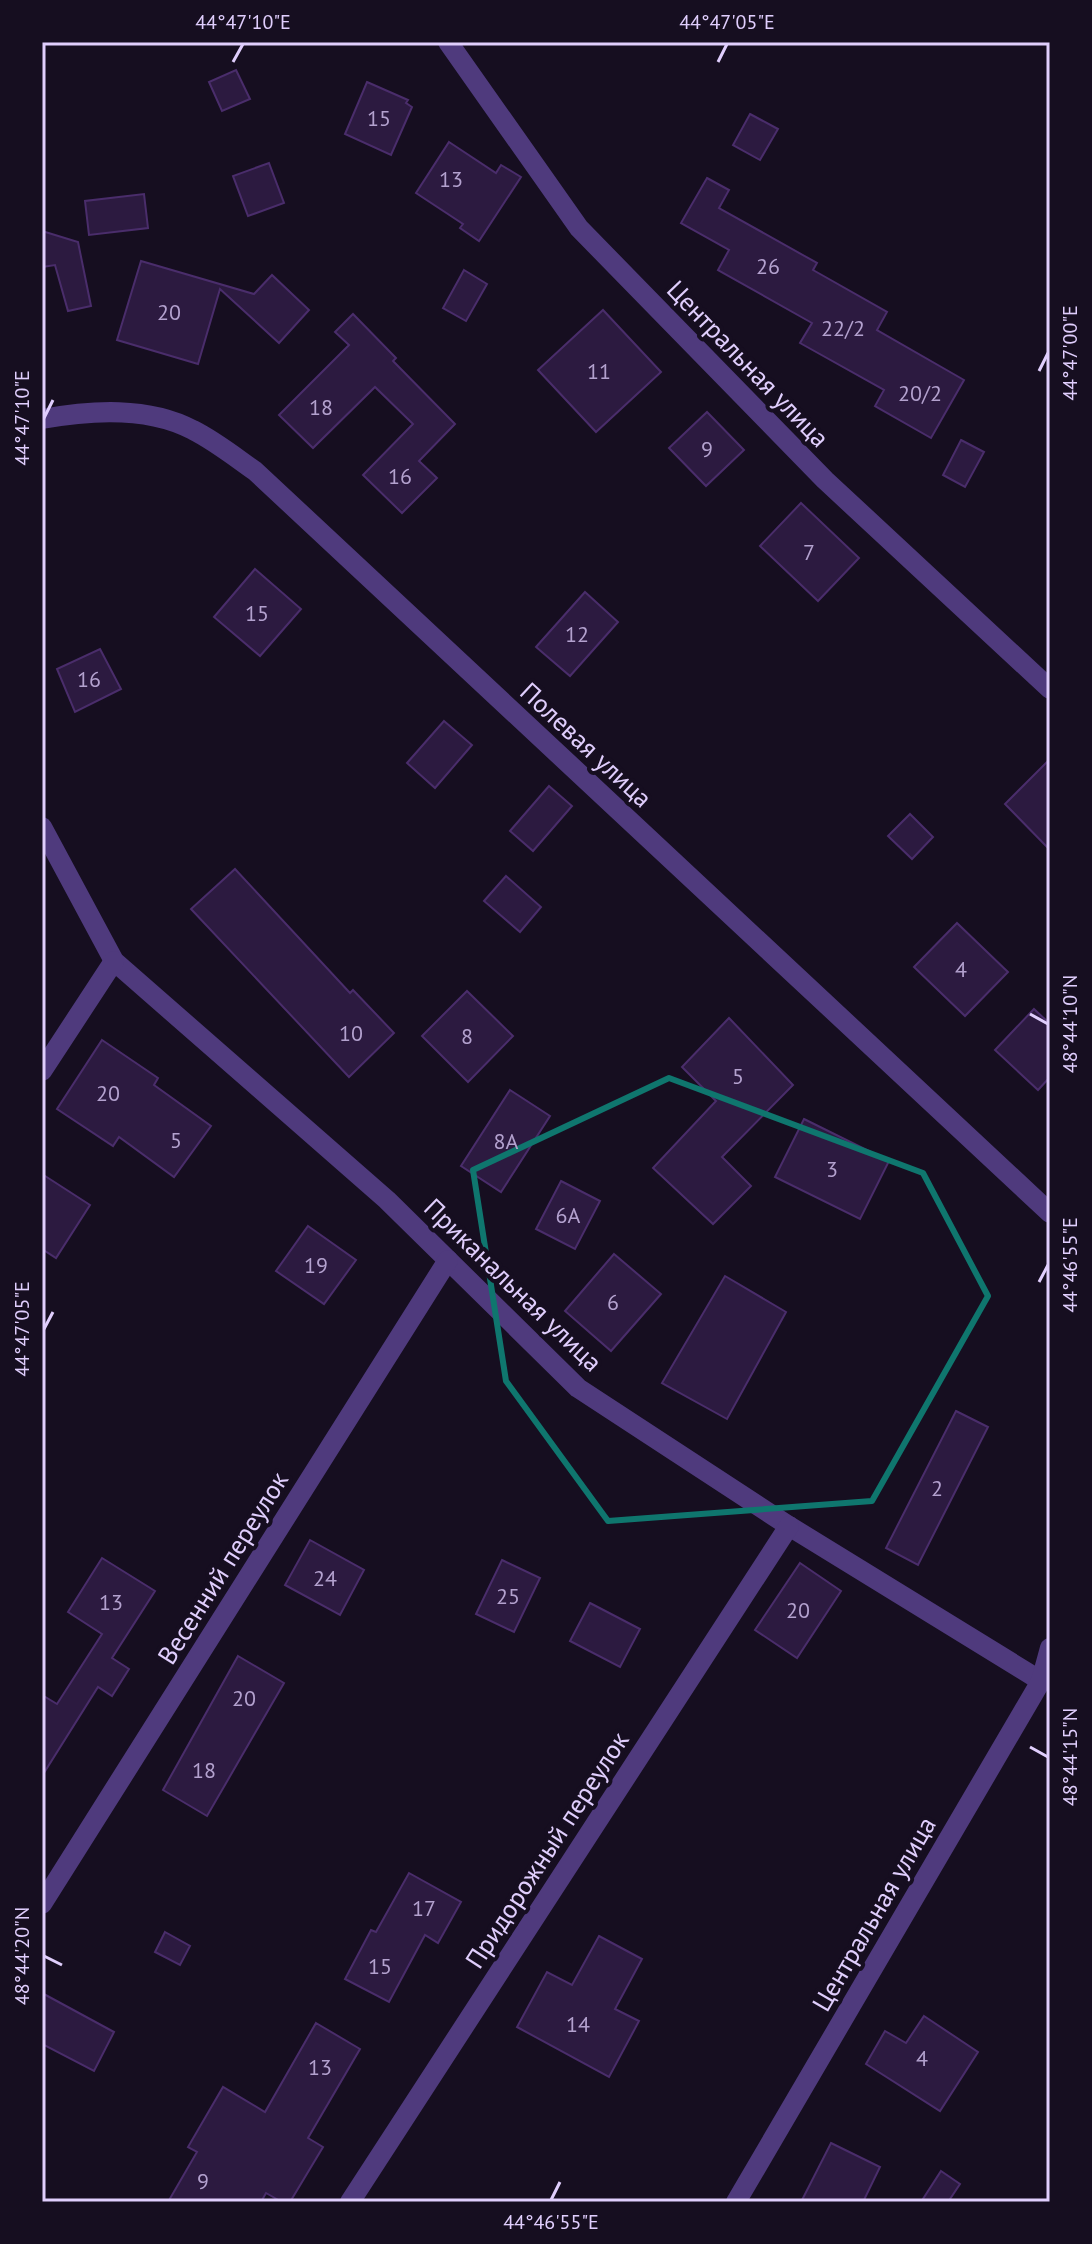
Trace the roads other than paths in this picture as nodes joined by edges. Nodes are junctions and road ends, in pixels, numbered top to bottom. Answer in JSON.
{"nodes":[{"id":1,"x":448,"y":42,"type":"edge"},
{"id":2,"x":42,"y":419,"type":"edge"},
{"id":3,"x":1050,"y":689,"type":"edge"},
{"id":4,"x":42,"y":827,"type":"edge"},
{"id":5,"x":114,"y":961,"type":"junction"},
{"id":6,"x":42,"y":1071,"type":"edge"},
{"id":7,"x":1050,"y":1213,"type":"edge"},
{"id":8,"x":448,"y":1260,"type":"junction"},
{"id":9,"x":789,"y":1526,"type":"junction"},
{"id":10,"x":1050,"y":1648,"type":"edge"},
{"id":11,"x":1041,"y":1681,"type":"junction"},
{"id":12,"x":42,"y":1904,"type":"edge"},
{"id":13,"x":350,"y":2202,"type":"edge"},
{"id":14,"x":736,"y":2202,"type":"edge"}],
"edges":[{"from":1,"to":3,"type":"street","name":"Центральная улица"},
{"from":2,"to":7,"type":"street","name":"Полевая улица"},
{"from":4,"to":5,"type":"street","name":"Приканальная улица"},
{"from":5,"to":6,"type":"street"},
{"from":5,"to":8,"type":"street","name":"Приканальная улица"},
{"from":8,"to":9,"type":"street","name":"Приканальная улица"},
{"from":8,"to":12,"type":"street","name":"Весенний переулок"},
{"from":9,"to":11,"type":"street","name":"Приканальная улица"},
{"from":9,"to":13,"type":"street","name":"Придорожный переулок"},
{"from":10,"to":11,"type":"street","name":"Центральная улица"},
{"from":11,"to":14,"type":"street","name":"Центральная улица"}]}
